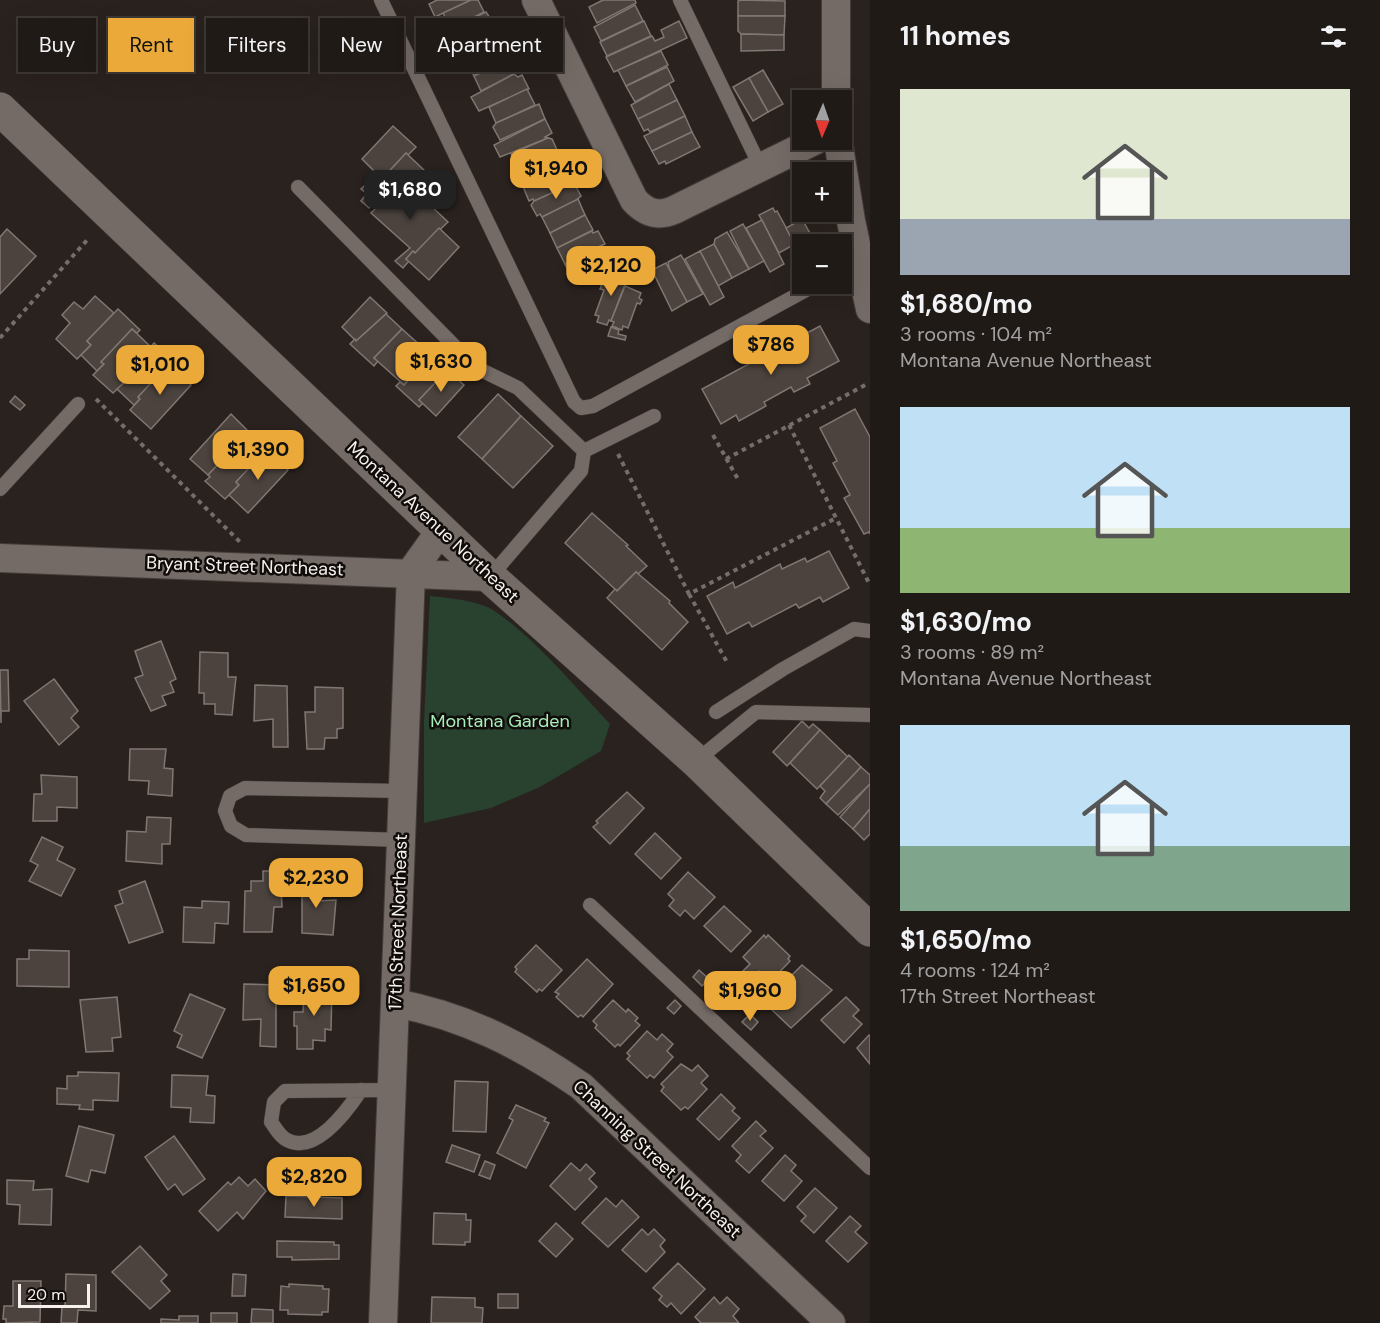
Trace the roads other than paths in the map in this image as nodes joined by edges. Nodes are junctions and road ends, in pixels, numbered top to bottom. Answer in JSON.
{"nodes":[{"id":1,"x":381,"y":0,"type":"edge"},
{"id":2,"x":536,"y":0,"type":"edge"},
{"id":3,"x":680,"y":0,"type":"edge"},
{"id":4,"x":836,"y":0,"type":"edge"},
{"id":5,"x":836,"y":90,"type":"edge"},
{"id":6,"x":0,"y":109,"type":"edge"},
{"id":7,"x":794,"y":150,"type":"edge"},
{"id":8,"x":839,"y":150,"type":"edge"},
{"id":9,"x":760,"y":166,"type":"junction"},
{"id":10,"x":298,"y":187,"type":"dead end"},
{"id":11,"x":847,"y":234,"type":"edge"},
{"id":12,"x":852,"y":269,"type":"edge"},
{"id":13,"x":799,"y":294,"type":"edge"},
{"id":14,"x":870,"y":309,"type":"edge"},
{"id":15,"x":78,"y":404,"type":"road end"},
{"id":16,"x":654,"y":416,"type":"dead end"},
{"id":17,"x":584,"y":451,"type":"junction"},
{"id":18,"x":0,"y":489,"type":"edge"},
{"id":19,"x":441,"y":530,"type":"junction"},
{"id":20,"x":0,"y":558,"type":"edge"},
{"id":21,"x":411,"y":572,"type":"junction"},
{"id":22,"x":490,"y":577,"type":"junction"},
{"id":23,"x":870,"y":631,"type":"edge"},
{"id":24,"x":716,"y":712,"type":"dead end"},
{"id":25,"x":870,"y":715,"type":"edge"},
{"id":26,"x":696,"y":761,"type":"junction"},
{"id":27,"x":403,"y":791,"type":"junction"},
{"id":28,"x":401,"y":840,"type":"junction"},
{"id":29,"x":590,"y":905,"type":"dead end"},
{"id":30,"x":870,"y":930,"type":"edge"},
{"id":31,"x":395,"y":1003,"type":"junction"},
{"id":32,"x":361,"y":1090,"type":"junction"},
{"id":33,"x":392,"y":1090,"type":"junction"},
{"id":34,"x":870,"y":1168,"type":"edge"},
{"id":35,"x":383,"y":1323,"type":"edge"},
{"id":36,"x":831,"y":1323,"type":"edge"}],
"edges":[{"from":1,"to":13,"type":"lane"},
{"from":2,"to":9,"type":"street"},
{"from":3,"to":9,"type":"lane"},
{"from":4,"to":5,"type":"street"},
{"from":6,"to":19,"type":"main road","name":"Montana Avenue Northeast"},
{"from":7,"to":9,"type":"street"},
{"from":8,"to":11,"type":"street"},
{"from":10,"to":17,"type":"lane"},
{"from":12,"to":14,"type":"street"},
{"from":15,"to":18,"type":"lane"},
{"from":16,"to":17,"type":"lane"},
{"from":17,"to":22,"type":"lane"},
{"from":19,"to":21,"type":"street"},
{"from":19,"to":22,"type":"main road","name":"Montana Avenue Northeast"},
{"from":20,"to":21,"type":"street","name":"Bryant Street Northeast"},
{"from":21,"to":22,"type":"street","name":"Bryant Street Northeast"},
{"from":21,"to":27,"type":"street","name":"17th Street Northeast"},
{"from":22,"to":26,"type":"main road","name":"Montana Avenue Northeast"},
{"from":23,"to":24,"type":"lane"},
{"from":25,"to":26,"type":"lane"},
{"from":26,"to":30,"type":"main road","name":"Montana Avenue Northeast"},
{"from":27,"to":28,"type":"street","name":"17th Street Northeast"},
{"from":27,"to":28,"type":"lane"},
{"from":28,"to":31,"type":"street","name":"17th Street Northeast"},
{"from":29,"to":34,"type":"lane"},
{"from":31,"to":33,"type":"street","name":"17th Street Northeast"},
{"from":31,"to":36,"type":"street","name":"Channing Street Northeast"},
{"from":32,"to":32,"type":"lane"},
{"from":32,"to":33,"type":"lane"},
{"from":33,"to":35,"type":"street","name":"17th Street Northeast"}]}
